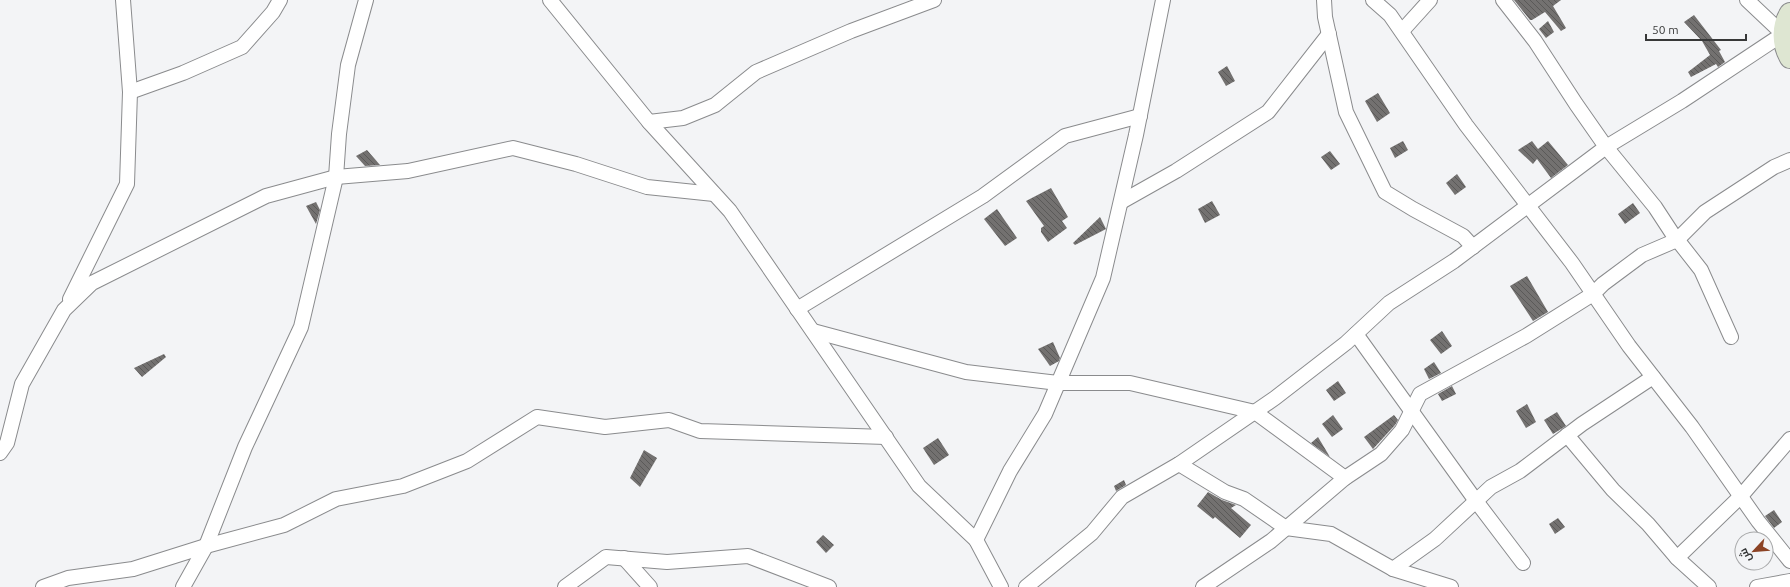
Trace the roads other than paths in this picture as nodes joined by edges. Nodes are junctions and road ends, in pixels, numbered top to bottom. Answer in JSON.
{"nodes":[{"id":1,"x":123,"y":0,"type":"edge"},
{"id":2,"x":280,"y":0,"type":"edge"},
{"id":3,"x":366,"y":0,"type":"edge"},
{"id":4,"x":550,"y":0,"type":"edge"},
{"id":5,"x":934,"y":0,"type":"edge"},
{"id":6,"x":1163,"y":0,"type":"edge"},
{"id":7,"x":1324,"y":0,"type":"edge"},
{"id":8,"x":1374,"y":0,"type":"edge"},
{"id":9,"x":1430,"y":0,"type":"edge"},
{"id":10,"x":1503,"y":0,"type":"edge"},
{"id":11,"x":1747,"y":0,"type":"edge"},
{"id":12,"x":1790,"y":13,"type":"edge"},
{"id":13,"x":1402,"y":31,"type":"junction"},
{"id":14,"x":1329,"y":34,"type":"junction"},
{"id":15,"x":1783,"y":34,"type":"junction"},
{"id":16,"x":1790,"y":58,"type":"edge"},
{"id":17,"x":130,"y":92,"type":"junction"},
{"id":18,"x":1140,"y":116,"type":"junction"},
{"id":19,"x":649,"y":122,"type":"junction"},
{"id":20,"x":1606,"y":146,"type":"junction"},
{"id":21,"x":1790,"y":160,"type":"edge"},
{"id":22,"x":336,"y":177,"type":"junction"},
{"id":23,"x":714,"y":194,"type":"junction"},
{"id":24,"x":1121,"y":202,"type":"junction"},
{"id":25,"x":1527,"y":206,"type":"junction"},
{"id":26,"x":1677,"y":240,"type":"junction"},
{"id":27,"x":1473,"y":247,"type":"junction"},
{"id":28,"x":1593,"y":294,"type":"junction"},
{"id":29,"x":797,"y":309,"type":"junction"},
{"id":30,"x":64,"y":310,"type":"junction"},
{"id":31,"x":813,"y":331,"type":"junction"},
{"id":32,"x":1356,"y":334,"type":"junction"},
{"id":33,"x":1731,"y":337,"type":"dead end"},
{"id":34,"x":1653,"y":377,"type":"junction"},
{"id":35,"x":1058,"y":383,"type":"junction"},
{"id":36,"x":1411,"y":411,"type":"junction"},
{"id":37,"x":1255,"y":412,"type":"junction"},
{"id":38,"x":1568,"y":435,"type":"junction"},
{"id":39,"x":886,"y":437,"type":"junction"},
{"id":40,"x":1790,"y":439,"type":"edge"},
{"id":41,"x":0,"y":453,"type":"edge"},
{"id":42,"x":1179,"y":464,"type":"junction"},
{"id":43,"x":1344,"y":478,"type":"junction"},
{"id":44,"x":1741,"y":496,"type":"junction"},
{"id":45,"x":1476,"y":501,"type":"junction"},
{"id":46,"x":1286,"y":528,"type":"junction"},
{"id":47,"x":976,"y":540,"type":"junction"},
{"id":48,"x":206,"y":546,"type":"junction"},
{"id":49,"x":624,"y":558,"type":"junction"},
{"id":50,"x":1677,"y":558,"type":"junction"},
{"id":51,"x":1790,"y":561,"type":"edge"},
{"id":52,"x":1523,"y":563,"type":"dead end"},
{"id":53,"x":1393,"y":569,"type":"junction"},
{"id":54,"x":1790,"y":580,"type":"edge"},
{"id":55,"x":43,"y":587,"type":"edge"},
{"id":56,"x":183,"y":587,"type":"edge"},
{"id":57,"x":565,"y":587,"type":"edge"},
{"id":58,"x":650,"y":587,"type":"edge"},
{"id":59,"x":829,"y":587,"type":"edge"},
{"id":60,"x":1001,"y":587,"type":"edge"},
{"id":61,"x":1026,"y":587,"type":"edge"},
{"id":62,"x":1203,"y":587,"type":"edge"},
{"id":63,"x":1451,"y":587,"type":"edge"},
{"id":64,"x":1709,"y":587,"type":"edge"},
{"id":65,"x":1757,"y":587,"type":"edge"}],
"edges":[{"from":1,"to":17,"type":"street"},
{"from":2,"to":17,"type":"street"},
{"from":3,"to":22,"type":"street"},
{"from":4,"to":19,"type":"street"},
{"from":5,"to":19,"type":"street"},
{"from":6,"to":18,"type":"street"},
{"from":7,"to":14,"type":"street"},
{"from":8,"to":13,"type":"street"},
{"from":9,"to":13,"type":"street"},
{"from":10,"to":20,"type":"street"},
{"from":11,"to":15,"type":"street"},
{"from":12,"to":15,"type":"street"},
{"from":13,"to":25,"type":"street"},
{"from":14,"to":24,"type":"street"},
{"from":14,"to":27,"type":"street"},
{"from":15,"to":16,"type":"street"},
{"from":15,"to":20,"type":"street"},
{"from":17,"to":30,"type":"street"},
{"from":18,"to":24,"type":"street"},
{"from":18,"to":29,"type":"street"},
{"from":19,"to":23,"type":"street"},
{"from":20,"to":25,"type":"street"},
{"from":20,"to":26,"type":"street"},
{"from":21,"to":26,"type":"street"},
{"from":22,"to":23,"type":"street"},
{"from":22,"to":30,"type":"street"},
{"from":22,"to":48,"type":"street"},
{"from":23,"to":29,"type":"street"},
{"from":24,"to":35,"type":"street"},
{"from":25,"to":27,"type":"street"},
{"from":25,"to":28,"type":"street"},
{"from":26,"to":28,"type":"street"},
{"from":26,"to":33,"type":"street"},
{"from":27,"to":32,"type":"street"},
{"from":28,"to":34,"type":"street"},
{"from":28,"to":36,"type":"street"},
{"from":29,"to":31,"type":"street"},
{"from":30,"to":41,"type":"street"},
{"from":31,"to":35,"type":"street"},
{"from":31,"to":39,"type":"street"},
{"from":32,"to":36,"type":"street"},
{"from":32,"to":37,"type":"street"},
{"from":34,"to":38,"type":"street"},
{"from":34,"to":44,"type":"street"},
{"from":35,"to":37,"type":"street"},
{"from":35,"to":47,"type":"street"},
{"from":36,"to":43,"type":"street"},
{"from":36,"to":45,"type":"street"},
{"from":37,"to":42,"type":"street"},
{"from":37,"to":43,"type":"street"},
{"from":38,"to":45,"type":"street"},
{"from":38,"to":50,"type":"street"},
{"from":39,"to":47,"type":"street"},
{"from":39,"to":48,"type":"street"},
{"from":40,"to":44,"type":"street"},
{"from":42,"to":46,"type":"street"},
{"from":42,"to":61,"type":"street"},
{"from":43,"to":46,"type":"street"},
{"from":44,"to":50,"type":"street"},
{"from":44,"to":51,"type":"street"},
{"from":45,"to":52,"type":"street"},
{"from":45,"to":53,"type":"street"},
{"from":46,"to":53,"type":"street"},
{"from":46,"to":62,"type":"street"},
{"from":47,"to":60,"type":"street"},
{"from":48,"to":55,"type":"street"},
{"from":48,"to":56,"type":"street"},
{"from":49,"to":57,"type":"street"},
{"from":49,"to":58,"type":"street"},
{"from":49,"to":59,"type":"street"},
{"from":50,"to":64,"type":"street"},
{"from":53,"to":63,"type":"street"},
{"from":54,"to":65,"type":"street"}]}
